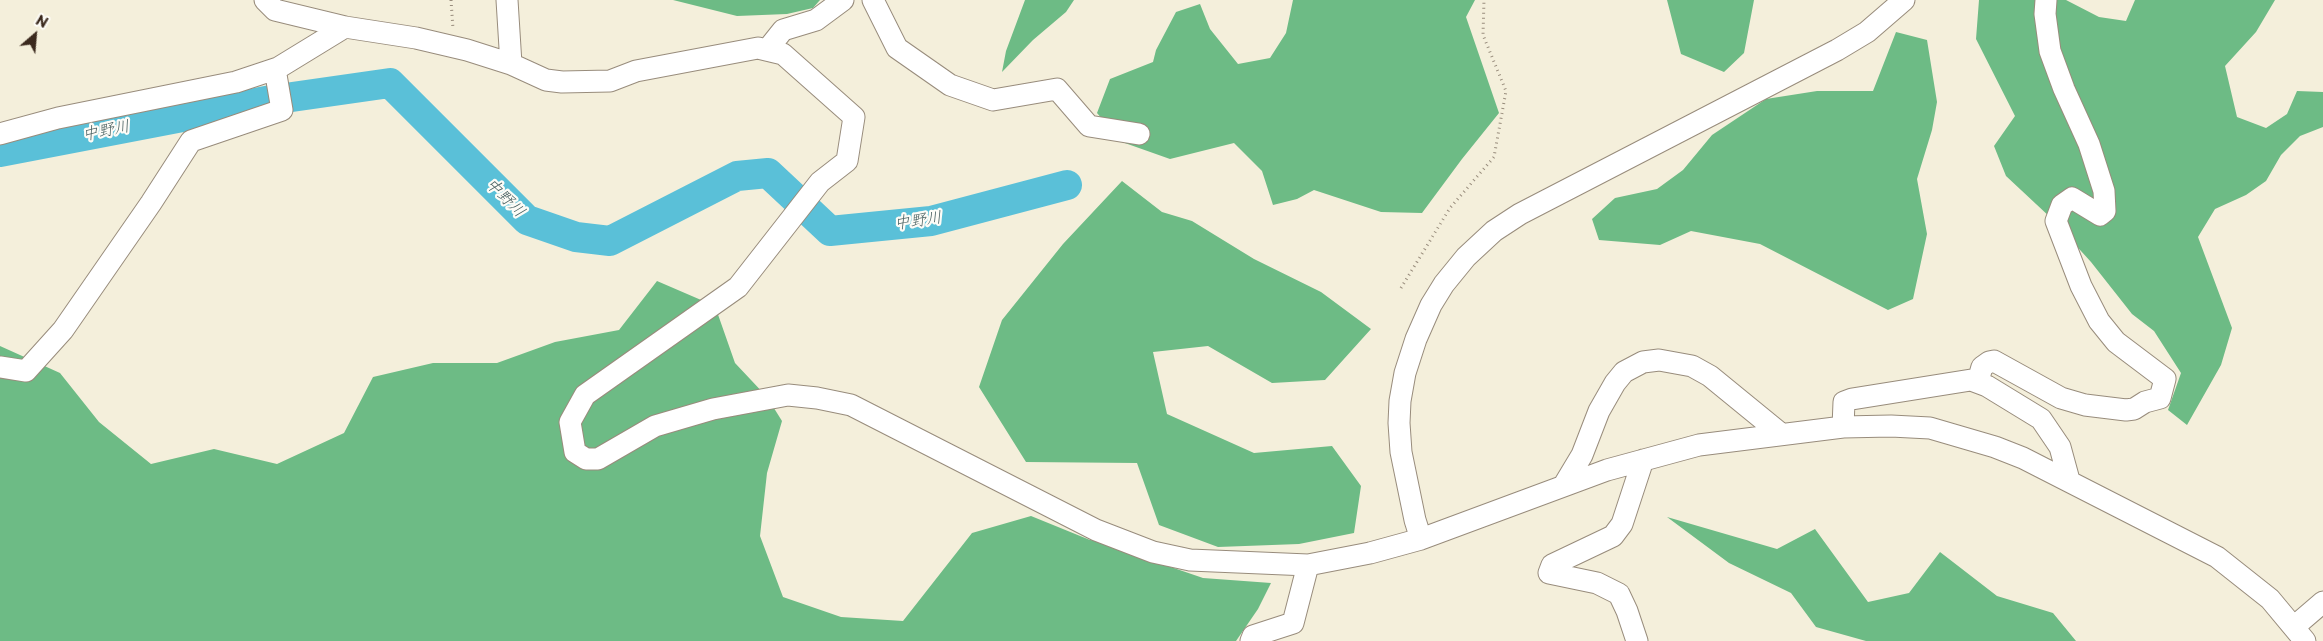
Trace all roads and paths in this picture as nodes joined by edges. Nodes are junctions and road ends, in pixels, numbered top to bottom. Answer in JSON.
{"nodes":[{"id":1,"x":265,"y":0,"type":"edge"},
{"id":2,"x":451,"y":0,"type":"edge"},
{"id":3,"x":507,"y":0,"type":"edge"},
{"id":4,"x":843,"y":0,"type":"edge"},
{"id":5,"x":873,"y":0,"type":"edge"},
{"id":6,"x":1484,"y":0,"type":"edge"},
{"id":7,"x":1904,"y":0,"type":"edge"},
{"id":8,"x":2046,"y":0,"type":"edge"},
{"id":9,"x":345,"y":27,"type":"junction"},
{"id":10,"x":454,"y":47,"type":"junction"},
{"id":11,"x":767,"y":50,"type":"junction"},
{"id":12,"x":511,"y":64,"type":"junction"},
{"id":13,"x":275,"y":69,"type":"junction"},
{"id":14,"x":0,"y":134,"type":"edge"},
{"id":15,"x":1139,"y":134,"type":"dead end"},
{"id":16,"x":1401,"y":288,"type":"dead end"},
{"id":17,"x":0,"y":367,"type":"edge"},
{"id":18,"x":1978,"y":381,"type":"junction"},
{"id":19,"x":1843,"y":427,"type":"junction"},
{"id":20,"x":1781,"y":434,"type":"junction"},
{"id":21,"x":1643,"y":460,"type":"junction"},
{"id":22,"x":2068,"y":480,"type":"junction"},
{"id":23,"x":1564,"y":485,"type":"junction"},
{"id":24,"x":1421,"y":539,"type":"junction"},
{"id":25,"x":1308,"y":565,"type":"junction"},
{"id":26,"x":2323,"y":602,"type":"edge"},
{"id":27,"x":2300,"y":634,"type":"edge"},
{"id":28,"x":1250,"y":641,"type":"edge"},
{"id":29,"x":1637,"y":641,"type":"edge"}],
"edges":[{"from":1,"to":9,"type":"street"},
{"from":2,"to":10,"type":"path"},
{"from":3,"to":12,"type":"street"},
{"from":4,"to":11,"type":"street"},
{"from":5,"to":15,"type":"street"},
{"from":6,"to":16,"type":"path"},
{"from":7,"to":24,"type":"street"},
{"from":8,"to":18,"type":"street"},
{"from":9,"to":10,"type":"street"},
{"from":9,"to":13,"type":"street"},
{"from":10,"to":12,"type":"street"},
{"from":11,"to":12,"type":"street"},
{"from":11,"to":25,"type":"street"},
{"from":13,"to":14,"type":"street"},
{"from":13,"to":17,"type":"street"},
{"from":18,"to":19,"type":"street"},
{"from":18,"to":22,"type":"street"},
{"from":19,"to":20,"type":"street"},
{"from":19,"to":22,"type":"street"},
{"from":20,"to":21,"type":"street"},
{"from":20,"to":23,"type":"street"},
{"from":21,"to":23,"type":"street"},
{"from":21,"to":29,"type":"street"},
{"from":22,"to":27,"type":"street"},
{"from":23,"to":24,"type":"street"},
{"from":24,"to":25,"type":"street"},
{"from":25,"to":28,"type":"street"},
{"from":26,"to":27,"type":"street"}]}
